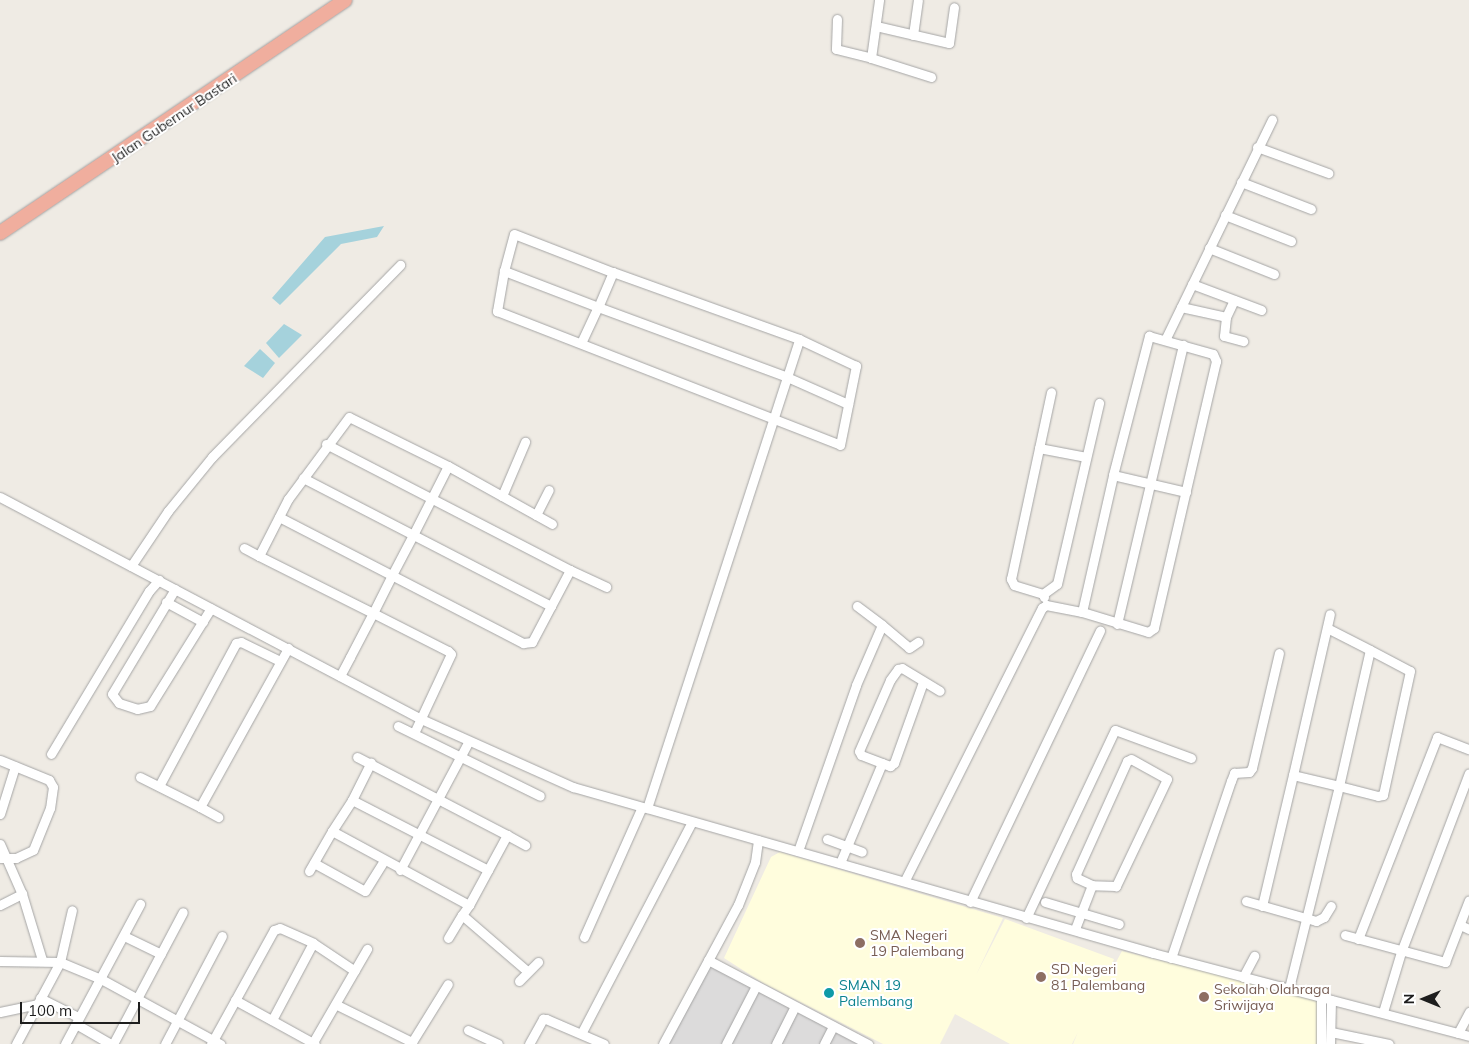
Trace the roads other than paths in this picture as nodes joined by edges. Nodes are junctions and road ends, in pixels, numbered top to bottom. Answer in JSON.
{"nodes":[{"id":1,"x":345,"y":0,"type":"edge"},
{"id":2,"x":879,"y":0,"type":"edge"},
{"id":3,"x":918,"y":0,"type":"edge"},
{"id":4,"x":954,"y":7,"type":"dead end"},
{"id":5,"x":837,"y":19,"type":"dead end"},
{"id":6,"x":876,"y":26,"type":"junction"},
{"id":7,"x":913,"y":35,"type":"junction"},
{"id":8,"x":872,"y":58,"type":"junction"},
{"id":9,"x":930,"y":77,"type":"dead end"},
{"id":10,"x":1272,"y":120,"type":"dead end"},
{"id":11,"x":1257,"y":147,"type":"junction"},
{"id":12,"x":1328,"y":173,"type":"dead end"},
{"id":13,"x":1241,"y":182,"type":"junction"},
{"id":14,"x":1311,"y":209,"type":"dead end"},
{"id":15,"x":1225,"y":215,"type":"junction"},
{"id":16,"x":0,"y":233,"type":"edge"},
{"id":17,"x":1291,"y":240,"type":"dead end"},
{"id":18,"x":1209,"y":248,"type":"junction"},
{"id":19,"x":400,"y":265,"type":"dead end"},
{"id":20,"x":504,"y":271,"type":"junction"},
{"id":21,"x":612,"y":272,"type":"junction"},
{"id":22,"x":1274,"y":274,"type":"dead end"},
{"id":23,"x":1192,"y":284,"type":"junction"},
{"id":24,"x":1234,"y":300,"type":"junction"},
{"id":25,"x":598,"y":307,"type":"junction"},
{"id":26,"x":1181,"y":307,"type":"junction"},
{"id":27,"x":1261,"y":310,"type":"dead end"},
{"id":28,"x":1226,"y":317,"type":"junction"},
{"id":29,"x":799,"y":339,"type":"junction"},
{"id":30,"x":1165,"y":340,"type":"junction"},
{"id":31,"x":1242,"y":341,"type":"dead end"},
{"id":32,"x":581,"y":343,"type":"junction"},
{"id":33,"x":1183,"y":345,"type":"junction"},
{"id":34,"x":787,"y":377,"type":"junction"},
{"id":35,"x":1051,"y":392,"type":"dead end"},
{"id":36,"x":1099,"y":403,"type":"dead end"},
{"id":37,"x":848,"y":404,"type":"junction"},
{"id":38,"x":773,"y":418,"type":"junction"},
{"id":39,"x":524,"y":442,"type":"dead end"},
{"id":40,"x":326,"y":444,"type":"junction"},
{"id":41,"x":1039,"y":448,"type":"junction"},
{"id":42,"x":1086,"y":457,"type":"junction"},
{"id":43,"x":448,"y":466,"type":"junction"},
{"id":44,"x":1113,"y":475,"type":"junction"},
{"id":45,"x":303,"y":478,"type":"junction"},
{"id":46,"x":1151,"y":484,"type":"junction"},
{"id":47,"x":549,"y":490,"type":"dead end"},
{"id":48,"x":1186,"y":492,"type":"junction"},
{"id":49,"x":502,"y":496,"type":"junction"},
{"id":50,"x":0,"y":497,"type":"edge"},
{"id":51,"x":431,"y":500,"type":"junction"},
{"id":52,"x":536,"y":515,"type":"junction"},
{"id":53,"x":279,"y":517,"type":"junction"},
{"id":54,"x":552,"y":524,"type":"dead end"},
{"id":55,"x":413,"y":535,"type":"junction"},
{"id":56,"x":244,"y":548,"type":"dead end"},
{"id":57,"x":259,"y":556,"type":"junction"},
{"id":58,"x":131,"y":566,"type":"junction"},
{"id":59,"x":570,"y":570,"type":"junction"},
{"id":60,"x":392,"y":575,"type":"junction"},
{"id":61,"x":159,"y":580,"type":"junction"},
{"id":62,"x":606,"y":587,"type":"dead end"},
{"id":63,"x":174,"y":589,"type":"junction"},
{"id":64,"x":1043,"y":594,"type":"junction"},
{"id":65,"x":166,"y":602,"type":"junction"},
{"id":66,"x":1046,"y":605,"type":"junction"},
{"id":67,"x":551,"y":606,"type":"junction"},
{"id":68,"x":857,"y":606,"type":"dead end"},
{"id":69,"x":212,"y":608,"type":"junction"},
{"id":70,"x":1082,"y":612,"type":"junction"},
{"id":71,"x":372,"y":613,"type":"junction"},
{"id":72,"x":1330,"y":614,"type":"dead end"},
{"id":73,"x":203,"y":622,"type":"junction"},
{"id":74,"x":1117,"y":624,"type":"junction"},
{"id":75,"x":882,"y":626,"type":"junction"},
{"id":76,"x":1327,"y":628,"type":"junction"},
{"id":77,"x":1100,"y":630,"type":"dead end"},
{"id":78,"x":918,"y":642,"type":"dead end"},
{"id":79,"x":288,"y":648,"type":"junction"},
{"id":80,"x":1370,"y":650,"type":"junction"},
{"id":81,"x":1278,"y":653,"type":"dead end"},
{"id":82,"x":280,"y":661,"type":"junction"},
{"id":83,"x":340,"y":676,"type":"junction"},
{"id":84,"x":923,"y":682,"type":"junction"},
{"id":85,"x":940,"y":691,"type":"dead end"},
{"id":86,"x":421,"y":718,"type":"junction"},
{"id":87,"x":398,"y":726,"type":"dead end"},
{"id":88,"x":448,"y":732,"type":"junction"},
{"id":89,"x":414,"y":733,"type":"junction"},
{"id":90,"x":469,"y":741,"type":"junction"},
{"id":91,"x":440,"y":745,"type":"junction"},
{"id":92,"x":1469,"y":749,"type":"edge"},
{"id":93,"x":51,"y":754,"type":"dead end"},
{"id":94,"x":357,"y":757,"type":"dead end"},
{"id":95,"x":461,"y":757,"type":"junction"},
{"id":96,"x":1191,"y":758,"type":"dead end"},
{"id":97,"x":0,"y":760,"type":"edge"},
{"id":98,"x":371,"y":762,"type":"junction"},
{"id":99,"x":882,"y":763,"type":"junction"},
{"id":100,"x":15,"y":766,"type":"junction"},
{"id":101,"x":1469,"y":773,"type":"edge"},
{"id":102,"x":1293,"y":775,"type":"junction"},
{"id":103,"x":140,"y":777,"type":"dead end"},
{"id":104,"x":159,"y":786,"type":"junction"},
{"id":105,"x":1339,"y":786,"type":"junction"},
{"id":106,"x":540,"y":796,"type":"dead end"},
{"id":107,"x":438,"y":798,"type":"junction"},
{"id":108,"x":352,"y":800,"type":"junction"},
{"id":109,"x":200,"y":807,"type":"junction"},
{"id":110,"x":645,"y":808,"type":"junction"},
{"id":111,"x":0,"y":814,"type":"edge"},
{"id":112,"x":218,"y":817,"type":"dead end"},
{"id":113,"x":692,"y":822,"type":"junction"},
{"id":114,"x":332,"y":831,"type":"junction"},
{"id":115,"x":419,"y":835,"type":"junction"},
{"id":116,"x":507,"y":835,"type":"junction"},
{"id":117,"x":758,"y":840,"type":"junction"},
{"id":118,"x":827,"y":840,"type":"dead end"},
{"id":119,"x":0,"y":844,"type":"edge"},
{"id":120,"x":525,"y":845,"type":"dead end"},
{"id":121,"x":848,"y":845,"type":"junction"},
{"id":122,"x":798,"y":851,"type":"junction"},
{"id":123,"x":862,"y":852,"type":"dead end"},
{"id":124,"x":2,"y":857,"type":"edge"},
{"id":125,"x":384,"y":861,"type":"junction"},
{"id":126,"x":840,"y":863,"type":"junction"},
{"id":127,"x":400,"y":870,"type":"junction"},
{"id":128,"x":488,"y":870,"type":"junction"},
{"id":129,"x":905,"y":880,"type":"junction"},
{"id":130,"x":1092,"y":885,"type":"junction"},
{"id":131,"x":22,"y":894,"type":"junction"},
{"id":132,"x":1469,"y":900,"type":"edge"},
{"id":133,"x":1246,"y":901,"type":"dead end"},
{"id":134,"x":970,"y":902,"type":"junction"},
{"id":135,"x":1045,"y":902,"type":"dead end"},
{"id":136,"x":140,"y":904,"type":"dead end"},
{"id":137,"x":0,"y":905,"type":"edge"},
{"id":138,"x":468,"y":906,"type":"junction"},
{"id":139,"x":1262,"y":906,"type":"junction"},
{"id":140,"x":1332,"y":906,"type":"dead end"},
{"id":141,"x":72,"y":910,"type":"dead end"},
{"id":142,"x":183,"y":912,"type":"dead end"},
{"id":143,"x":1080,"y":912,"type":"junction"},
{"id":144,"x":462,"y":915,"type":"junction"},
{"id":145,"x":1026,"y":918,"type":"junction"},
{"id":146,"x":1306,"y":918,"type":"junction"},
{"id":147,"x":1119,"y":924,"type":"dead end"},
{"id":148,"x":1460,"y":924,"type":"junction"},
{"id":149,"x":1075,"y":929,"type":"junction"},
{"id":150,"x":1469,"y":929,"type":"edge"},
{"id":151,"x":1345,"y":935,"type":"dead end"},
{"id":152,"x":124,"y":936,"type":"junction"},
{"id":153,"x":222,"y":936,"type":"dead end"},
{"id":154,"x":584,"y":937,"type":"dead end"},
{"id":155,"x":448,"y":938,"type":"dead end"},
{"id":156,"x":1358,"y":939,"type":"junction"},
{"id":157,"x":313,"y":943,"type":"junction"},
{"id":158,"x":367,"y":949,"type":"dead end"},
{"id":159,"x":1401,"y":952,"type":"junction"},
{"id":160,"x":161,"y":954,"type":"junction"},
{"id":161,"x":1254,"y":956,"type":"dead end"},
{"id":162,"x":1171,"y":958,"type":"junction"},
{"id":163,"x":42,"y":960,"type":"junction"},
{"id":164,"x":708,"y":960,"type":"junction"},
{"id":165,"x":0,"y":961,"type":"edge"},
{"id":166,"x":60,"y":962,"type":"junction"},
{"id":167,"x":538,"y":962,"type":"dead end"},
{"id":168,"x":355,"y":971,"type":"junction"},
{"id":169,"x":527,"y":971,"type":"junction"},
{"id":170,"x":1243,"y":977,"type":"junction"},
{"id":171,"x":100,"y":979,"type":"junction"},
{"id":172,"x":519,"y":981,"type":"dead end"},
{"id":173,"x":448,"y":984,"type":"dead end"},
{"id":174,"x":756,"y":986,"type":"junction"},
{"id":175,"x":1289,"y":988,"type":"junction"},
{"id":176,"x":1321,"y":996,"type":"junction"},
{"id":177,"x":137,"y":999,"type":"junction"},
{"id":178,"x":235,"y":1000,"type":"junction"},
{"id":179,"x":1332,"y":1000,"type":"junction"},
{"id":180,"x":39,"y":1001,"type":"junction"},
{"id":181,"x":337,"y":1005,"type":"junction"},
{"id":182,"x":795,"y":1006,"type":"junction"},
{"id":183,"x":0,"y":1012,"type":"edge"},
{"id":184,"x":1383,"y":1012,"type":"junction"},
{"id":185,"x":1469,"y":1012,"type":"edge"},
{"id":186,"x":272,"y":1020,"type":"junction"},
{"id":187,"x":77,"y":1021,"type":"junction"},
{"id":188,"x":177,"y":1021,"type":"junction"},
{"id":189,"x":833,"y":1026,"type":"junction"},
{"id":190,"x":468,"y":1030,"type":"dead end"},
{"id":191,"x":582,"y":1032,"type":"junction"},
{"id":192,"x":1330,"y":1032,"type":"junction"},
{"id":193,"x":1458,"y":1033,"type":"junction"},
{"id":194,"x":1469,"y":1036,"type":"edge"},
{"id":195,"x":215,"y":1043,"type":"edge"},
{"id":196,"x":16,"y":1044,"type":"edge"},
{"id":197,"x":65,"y":1044,"type":"edge"},
{"id":198,"x":112,"y":1044,"type":"edge"},
{"id":199,"x":165,"y":1044,"type":"edge"},
{"id":200,"x":313,"y":1044,"type":"edge"},
{"id":201,"x":498,"y":1044,"type":"edge"},
{"id":202,"x":529,"y":1044,"type":"edge"},
{"id":203,"x":604,"y":1044,"type":"edge"},
{"id":204,"x":664,"y":1044,"type":"edge"},
{"id":205,"x":726,"y":1044,"type":"edge"},
{"id":206,"x":776,"y":1044,"type":"edge"},
{"id":207,"x":824,"y":1044,"type":"edge"},
{"id":208,"x":868,"y":1044,"type":"edge"},
{"id":209,"x":1321,"y":1044,"type":"edge"},
{"id":210,"x":1330,"y":1044,"type":"edge"},
{"id":211,"x":1389,"y":1044,"type":"edge"}],
"edges":[{"from":1,"to":16,"type":"highway","name":"Jalan Gubernur Bastari"},
{"from":2,"to":6,"type":"street"},
{"from":3,"to":7,"type":"street"},
{"from":4,"to":7,"type":"street"},
{"from":5,"to":8,"type":"street"},
{"from":6,"to":7,"type":"street"},
{"from":6,"to":8,"type":"street"},
{"from":8,"to":9,"type":"street"},
{"from":10,"to":11,"type":"street"},
{"from":11,"to":12,"type":"street"},
{"from":11,"to":13,"type":"street"},
{"from":13,"to":14,"type":"street"},
{"from":13,"to":15,"type":"street"},
{"from":15,"to":17,"type":"street"},
{"from":15,"to":18,"type":"street"},
{"from":18,"to":22,"type":"street"},
{"from":18,"to":23,"type":"street"},
{"from":19,"to":58,"type":"street"},
{"from":20,"to":21,"type":"street"},
{"from":20,"to":25,"type":"street"},
{"from":20,"to":32,"type":"street"},
{"from":21,"to":25,"type":"street"},
{"from":21,"to":29,"type":"street"},
{"from":23,"to":24,"type":"street"},
{"from":23,"to":26,"type":"street"},
{"from":24,"to":27,"type":"street"},
{"from":24,"to":28,"type":"street"},
{"from":25,"to":32,"type":"street"},
{"from":25,"to":34,"type":"street"},
{"from":26,"to":28,"type":"street"},
{"from":26,"to":30,"type":"street"},
{"from":28,"to":31,"type":"street"},
{"from":29,"to":34,"type":"street"},
{"from":29,"to":37,"type":"street"},
{"from":30,"to":33,"type":"street"},
{"from":30,"to":44,"type":"street"},
{"from":32,"to":38,"type":"street"},
{"from":33,"to":46,"type":"street"},
{"from":33,"to":48,"type":"street"},
{"from":34,"to":37,"type":"street"},
{"from":34,"to":38,"type":"street"},
{"from":35,"to":41,"type":"street"},
{"from":36,"to":42,"type":"street"},
{"from":37,"to":38,"type":"street"},
{"from":38,"to":110,"type":"street"},
{"from":39,"to":49,"type":"street"},
{"from":40,"to":43,"type":"street"},
{"from":40,"to":45,"type":"street"},
{"from":40,"to":51,"type":"street"},
{"from":41,"to":42,"type":"street"},
{"from":41,"to":64,"type":"street"},
{"from":42,"to":64,"type":"street"},
{"from":43,"to":49,"type":"street"},
{"from":43,"to":51,"type":"street"},
{"from":44,"to":46,"type":"street"},
{"from":44,"to":70,"type":"street"},
{"from":45,"to":53,"type":"street"},
{"from":45,"to":55,"type":"street"},
{"from":46,"to":48,"type":"street"},
{"from":46,"to":74,"type":"street"},
{"from":47,"to":52,"type":"street"},
{"from":48,"to":74,"type":"street"},
{"from":49,"to":52,"type":"street"},
{"from":50,"to":58,"type":"street"},
{"from":51,"to":55,"type":"street"},
{"from":51,"to":59,"type":"street"},
{"from":52,"to":54,"type":"street"},
{"from":53,"to":57,"type":"street"},
{"from":53,"to":60,"type":"street"},
{"from":55,"to":60,"type":"street"},
{"from":55,"to":67,"type":"street"},
{"from":56,"to":57,"type":"street"},
{"from":57,"to":71,"type":"street"},
{"from":58,"to":61,"type":"street"},
{"from":59,"to":62,"type":"street"},
{"from":59,"to":67,"type":"street"},
{"from":60,"to":67,"type":"street"},
{"from":60,"to":71,"type":"street"},
{"from":61,"to":63,"type":"street"},
{"from":61,"to":93,"type":"street"},
{"from":63,"to":65,"type":"street"},
{"from":63,"to":69,"type":"street"},
{"from":64,"to":66,"type":"street"},
{"from":65,"to":73,"type":"street"},
{"from":65,"to":73,"type":"street"},
{"from":66,"to":70,"type":"street"},
{"from":66,"to":129,"type":"street"},
{"from":68,"to":75,"type":"street"},
{"from":69,"to":73,"type":"street"},
{"from":69,"to":79,"type":"street"},
{"from":70,"to":74,"type":"street"},
{"from":71,"to":83,"type":"street"},
{"from":71,"to":86,"type":"street"},
{"from":72,"to":76,"type":"street"},
{"from":75,"to":78,"type":"street"},
{"from":75,"to":122,"type":"street"},
{"from":76,"to":80,"type":"street"},
{"from":76,"to":102,"type":"street"},
{"from":77,"to":134,"type":"street"},
{"from":79,"to":82,"type":"street"},
{"from":79,"to":83,"type":"street"},
{"from":80,"to":105,"type":"street"},
{"from":80,"to":105,"type":"street"},
{"from":81,"to":162,"type":"street"},
{"from":82,"to":104,"type":"street"},
{"from":82,"to":109,"type":"street"},
{"from":83,"to":86,"type":"street"},
{"from":84,"to":85,"type":"street"},
{"from":84,"to":99,"type":"street"},
{"from":84,"to":99,"type":"street"},
{"from":86,"to":88,"type":"street"},
{"from":86,"to":89,"type":"street"},
{"from":87,"to":89,"type":"street"},
{"from":88,"to":90,"type":"street"},
{"from":88,"to":91,"type":"street"},
{"from":89,"to":91,"type":"street"},
{"from":90,"to":95,"type":"street"},
{"from":90,"to":110,"type":"street"},
{"from":91,"to":95,"type":"street"},
{"from":92,"to":156,"type":"street"},
{"from":94,"to":98,"type":"street"},
{"from":95,"to":106,"type":"street"},
{"from":95,"to":107,"type":"street"},
{"from":96,"to":145,"type":"street"},
{"from":97,"to":100,"type":"street"},
{"from":98,"to":107,"type":"street"},
{"from":98,"to":108,"type":"street"},
{"from":99,"to":121,"type":"street"},
{"from":100,"to":111,"type":"street"},
{"from":100,"to":124,"type":"street"},
{"from":101,"to":159,"type":"street"},
{"from":102,"to":105,"type":"street"},
{"from":102,"to":139,"type":"street"},
{"from":103,"to":104,"type":"street"},
{"from":104,"to":109,"type":"street"},
{"from":105,"to":146,"type":"street"},
{"from":107,"to":115,"type":"street"},
{"from":107,"to":116,"type":"street"},
{"from":108,"to":114,"type":"street"},
{"from":108,"to":115,"type":"street"},
{"from":109,"to":112,"type":"street"},
{"from":110,"to":113,"type":"street"},
{"from":110,"to":154,"type":"street"},
{"from":113,"to":117,"type":"street"},
{"from":113,"to":191,"type":"street"},
{"from":114,"to":125,"type":"street"},
{"from":114,"to":125,"type":"street"},
{"from":115,"to":127,"type":"street"},
{"from":115,"to":128,"type":"street"},
{"from":116,"to":120,"type":"street"},
{"from":116,"to":128,"type":"street"},
{"from":117,"to":122,"type":"street"},
{"from":117,"to":164,"type":"street"},
{"from":118,"to":121,"type":"street"},
{"from":119,"to":124,"type":"street"},
{"from":121,"to":123,"type":"street"},
{"from":121,"to":126,"type":"street"},
{"from":122,"to":126,"type":"street"},
{"from":124,"to":131,"type":"street"},
{"from":125,"to":127,"type":"street"},
{"from":126,"to":129,"type":"street"},
{"from":127,"to":138,"type":"street"},
{"from":128,"to":138,"type":"street"},
{"from":129,"to":134,"type":"street"},
{"from":130,"to":130,"type":"street"},
{"from":130,"to":143,"type":"street"},
{"from":131,"to":137,"type":"street"},
{"from":131,"to":163,"type":"street"},
{"from":132,"to":148,"type":"street"},
{"from":133,"to":139,"type":"street"},
{"from":134,"to":145,"type":"street"},
{"from":135,"to":143,"type":"street"},
{"from":136,"to":152,"type":"street"},
{"from":138,"to":144,"type":"street"},
{"from":139,"to":146,"type":"street"},
{"from":140,"to":146,"type":"street"},
{"from":141,"to":166,"type":"street"},
{"from":142,"to":160,"type":"street"},
{"from":143,"to":147,"type":"street"},
{"from":143,"to":149,"type":"street"},
{"from":144,"to":155,"type":"street"},
{"from":144,"to":169,"type":"street"},
{"from":145,"to":149,"type":"street"},
{"from":146,"to":175,"type":"street"},
{"from":148,"to":150,"type":"street"},
{"from":148,"to":159,"type":"street"},
{"from":149,"to":162,"type":"street"},
{"from":151,"to":156,"type":"street"},
{"from":152,"to":160,"type":"street"},
{"from":152,"to":171,"type":"street"},
{"from":153,"to":188,"type":"street"},
{"from":156,"to":159,"type":"street"},
{"from":157,"to":168,"type":"street"},
{"from":157,"to":178,"type":"street"},
{"from":157,"to":186,"type":"street"},
{"from":158,"to":168,"type":"street"},
{"from":159,"to":184,"type":"street"},
{"from":160,"to":177,"type":"street"},
{"from":161,"to":170,"type":"street"},
{"from":162,"to":170,"type":"street"},
{"from":163,"to":165,"type":"street"},
{"from":163,"to":166,"type":"street"},
{"from":164,"to":174,"type":"street"},
{"from":164,"to":204,"type":"street"},
{"from":166,"to":171,"type":"street"},
{"from":166,"to":180,"type":"street"},
{"from":167,"to":169,"type":"street"},
{"from":168,"to":181,"type":"street"},
{"from":169,"to":172,"type":"street"},
{"from":170,"to":175,"type":"street"},
{"from":171,"to":177,"type":"street"},
{"from":171,"to":187,"type":"street"},
{"from":173,"to":181,"type":"street"},
{"from":174,"to":182,"type":"street"},
{"from":174,"to":205,"type":"street"},
{"from":175,"to":176,"type":"street"},
{"from":176,"to":179,"type":"street"},
{"from":176,"to":209,"type":"street"},
{"from":177,"to":188,"type":"street"},
{"from":177,"to":198,"type":"street"},
{"from":178,"to":186,"type":"street"},
{"from":178,"to":195,"type":"street"},
{"from":179,"to":184,"type":"street"},
{"from":179,"to":192,"type":"street"},
{"from":180,"to":183,"type":"street"},
{"from":180,"to":187,"type":"street"},
{"from":180,"to":196,"type":"street"},
{"from":181,"to":200,"type":"street"},
{"from":182,"to":189,"type":"street"},
{"from":182,"to":206,"type":"street"},
{"from":184,"to":193,"type":"street"},
{"from":185,"to":193,"type":"street"},
{"from":186,"to":200,"type":"street"},
{"from":187,"to":197,"type":"street"},
{"from":187,"to":198,"type":"street"},
{"from":188,"to":195,"type":"street"},
{"from":188,"to":199,"type":"street"},
{"from":189,"to":207,"type":"street"},
{"from":189,"to":208,"type":"street"},
{"from":190,"to":201,"type":"street"},
{"from":191,"to":202,"type":"street"},
{"from":191,"to":203,"type":"street"},
{"from":192,"to":210,"type":"street"},
{"from":192,"to":211,"type":"street"},
{"from":193,"to":194,"type":"street"}]}
